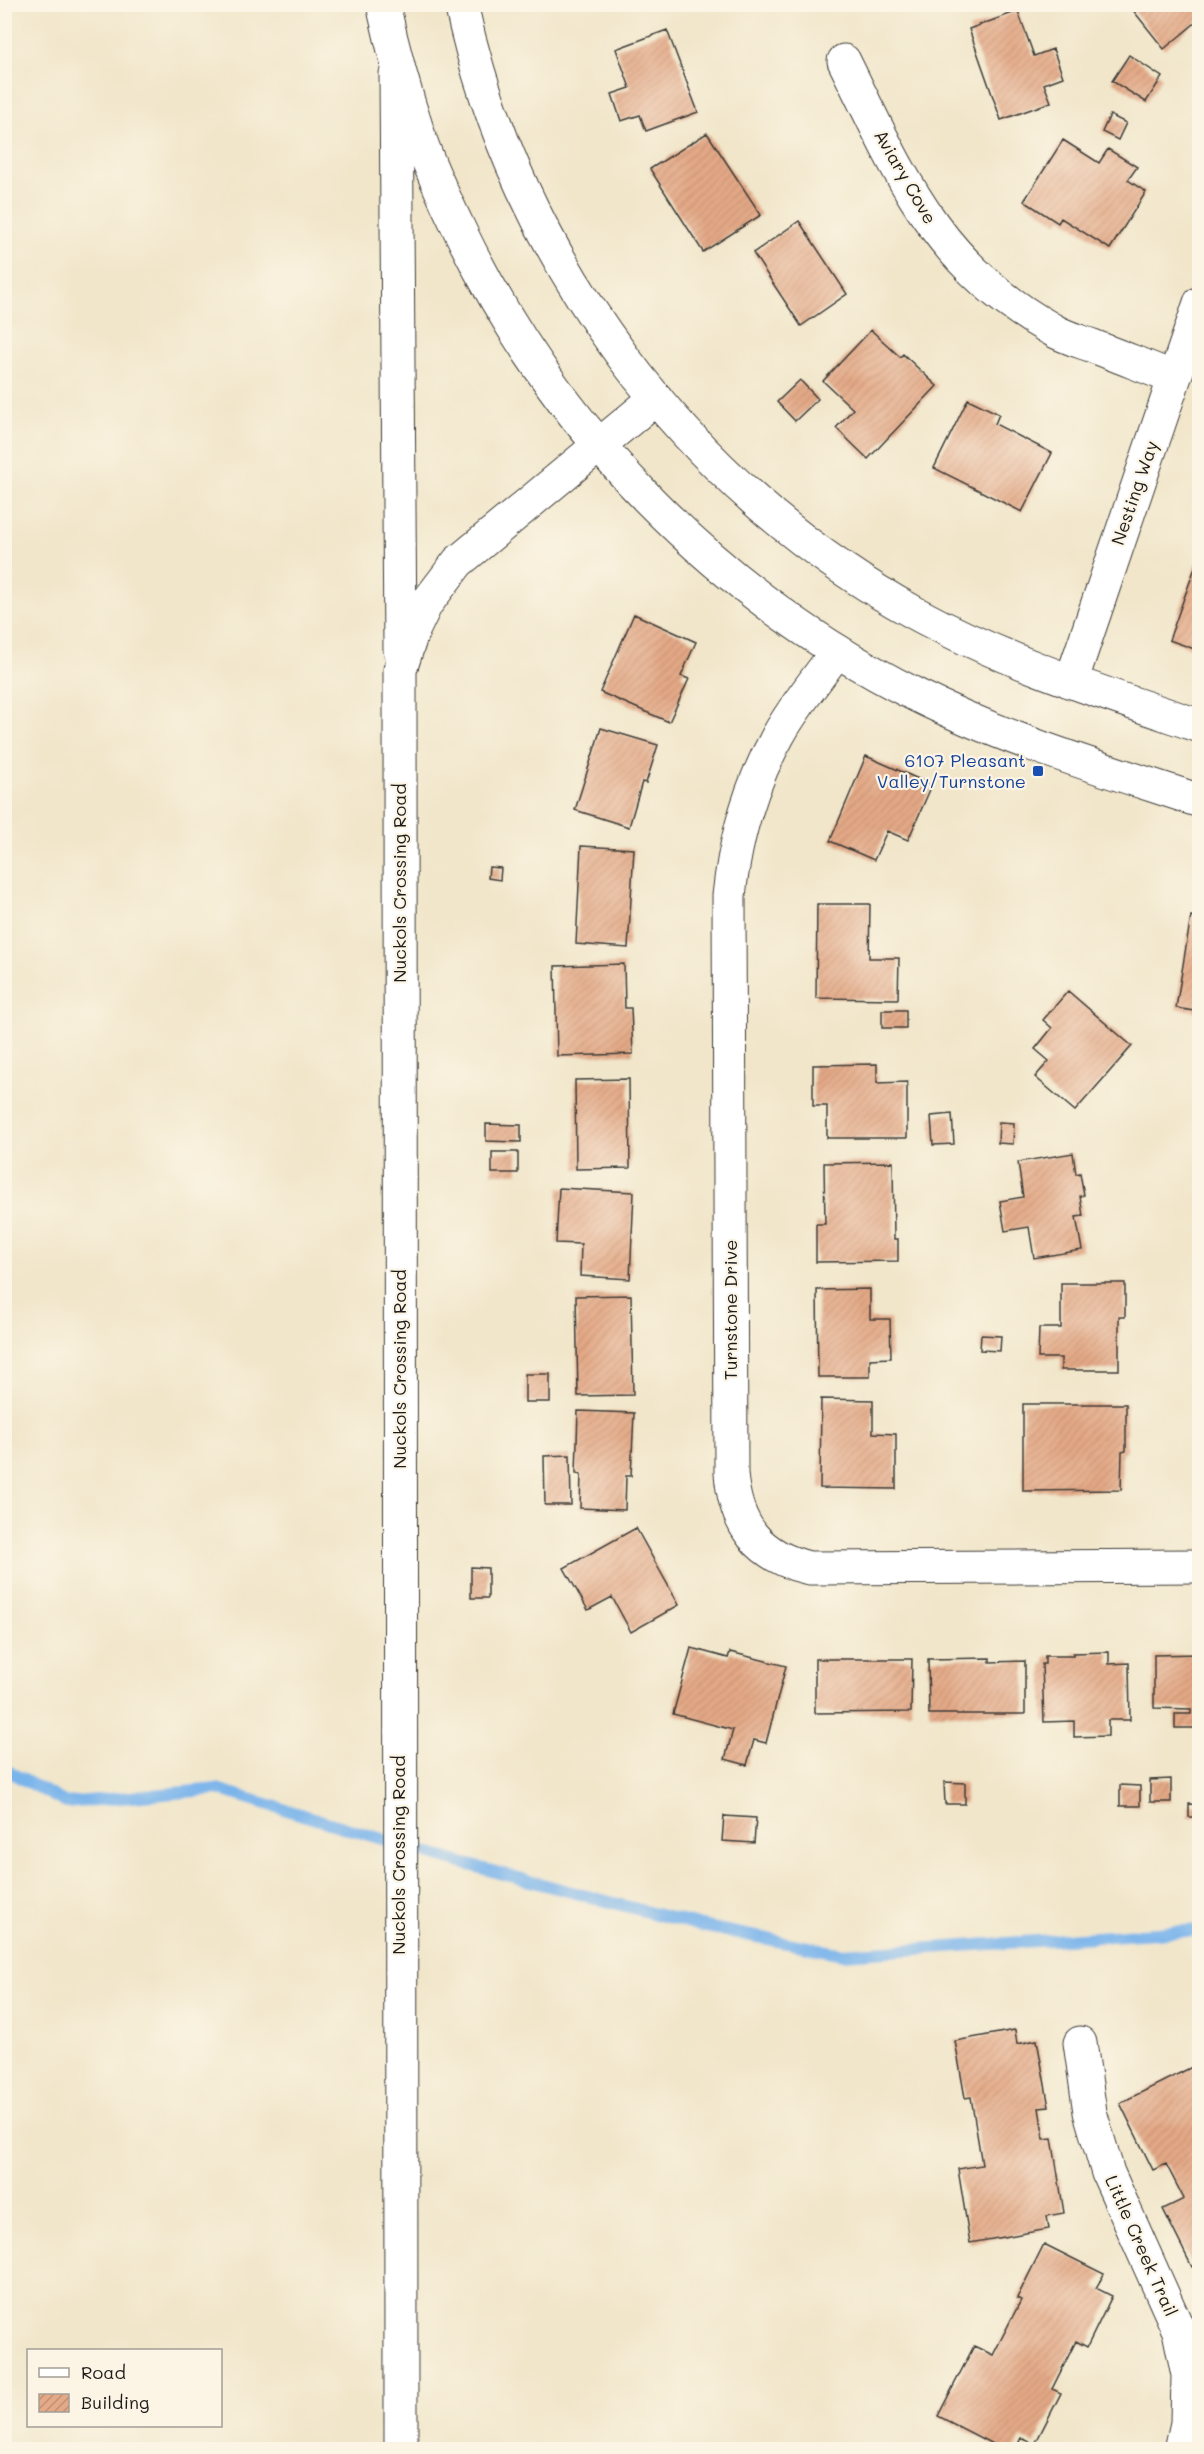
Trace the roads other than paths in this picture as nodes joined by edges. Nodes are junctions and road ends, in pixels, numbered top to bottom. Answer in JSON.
{"nodes":[{"id":1,"x":383,"y":4,"type":"edge"},
{"id":2,"x":461,"y":4,"type":"edge"},
{"id":3,"x":396,"y":60,"type":"junction"},
{"id":4,"x":844,"y":61,"type":"dead end"},
{"id":5,"x":1200,"y":303,"type":"edge"},
{"id":6,"x":1174,"y":378,"type":"junction"},
{"id":7,"x":656,"y":398,"type":"junction"},
{"id":8,"x":598,"y":445,"type":"junction"},
{"id":9,"x":837,"y":651,"type":"junction"},
{"id":10,"x":400,"y":670,"type":"junction"},
{"id":11,"x":1071,"y":682,"type":"junction"},
{"id":12,"x":1200,"y":726,"type":"edge"},
{"id":13,"x":1200,"y":801,"type":"edge"},
{"id":14,"x":1200,"y":1566,"type":"edge"},
{"id":15,"x":1080,"y":2043,"type":"dead end"},
{"id":16,"x":401,"y":2450,"type":"edge"},
{"id":17,"x":1181,"y":2450,"type":"edge"}],
"edges":[{"from":1,"to":3,"type":"street"},
{"from":2,"to":7,"type":"street"},
{"from":3,"to":8,"type":"street"},
{"from":3,"to":10,"type":"street"},
{"from":4,"to":6,"type":"street","name":"Aviary Cove"},
{"from":5,"to":6,"type":"street","name":"Nesting Way"},
{"from":6,"to":11,"type":"street","name":"Nesting Way"},
{"from":7,"to":8,"type":"street","name":"Nuckols Crossing Road"},
{"from":7,"to":11,"type":"street"},
{"from":8,"to":9,"type":"street"},
{"from":8,"to":10,"type":"street","name":"Nuckols Crossing Road"},
{"from":9,"to":13,"type":"street"},
{"from":9,"to":14,"type":"street","name":"Turnstone Drive"},
{"from":10,"to":16,"type":"street","name":"Nuckols Crossing Road"},
{"from":11,"to":12,"type":"street"},
{"from":15,"to":17,"type":"street","name":"Little Creek Trail"}]}
